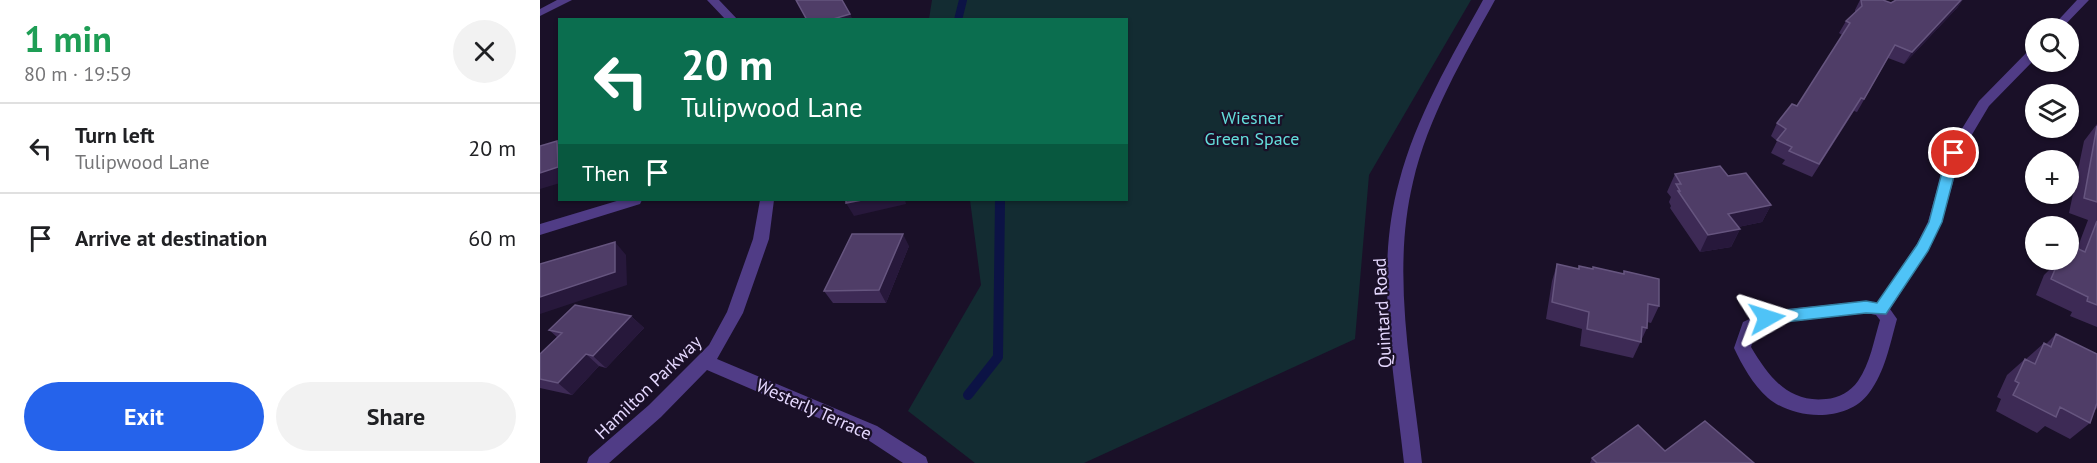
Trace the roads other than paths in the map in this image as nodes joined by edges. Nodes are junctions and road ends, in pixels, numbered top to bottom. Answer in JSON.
{"nodes":[{"id":1,"x":566,"y":0,"type":"edge"},
{"id":2,"x":713,"y":0,"type":"edge"},
{"id":3,"x":1489,"y":0,"type":"edge"},
{"id":4,"x":2083,"y":0,"type":"edge"},
{"id":5,"x":540,"y":13,"type":"edge"},
{"id":6,"x":732,"y":18,"type":"edge"},
{"id":7,"x":2066,"y":18,"type":"edge"},
{"id":8,"x":2025,"y":61,"type":"edge"},
{"id":9,"x":632,"y":201,"type":"edge"},
{"id":10,"x":767,"y":201,"type":"edge"},
{"id":11,"x":540,"y":230,"type":"edge"},
{"id":12,"x":1881,"y":310,"type":"junction"},
{"id":13,"x":705,"y":361,"type":"junction"},
{"id":14,"x":596,"y":463,"type":"edge"},
{"id":15,"x":918,"y":463,"type":"edge"},
{"id":16,"x":1413,"y":463,"type":"edge"}],
"edges":[{"from":1,"to":5,"type":"street"},
{"from":2,"to":6,"type":"street"},
{"from":3,"to":16,"type":"street","name":"Quintard Road"},
{"from":4,"to":7,"type":"street"},
{"from":8,"to":12,"type":"street"},
{"from":9,"to":11,"type":"street"},
{"from":10,"to":13,"type":"street","name":"Hamilton Parkway"},
{"from":12,"to":12,"type":"street"},
{"from":13,"to":14,"type":"street","name":"Hamilton Parkway"},
{"from":13,"to":15,"type":"street","name":"Westerly Terrace"}]}
